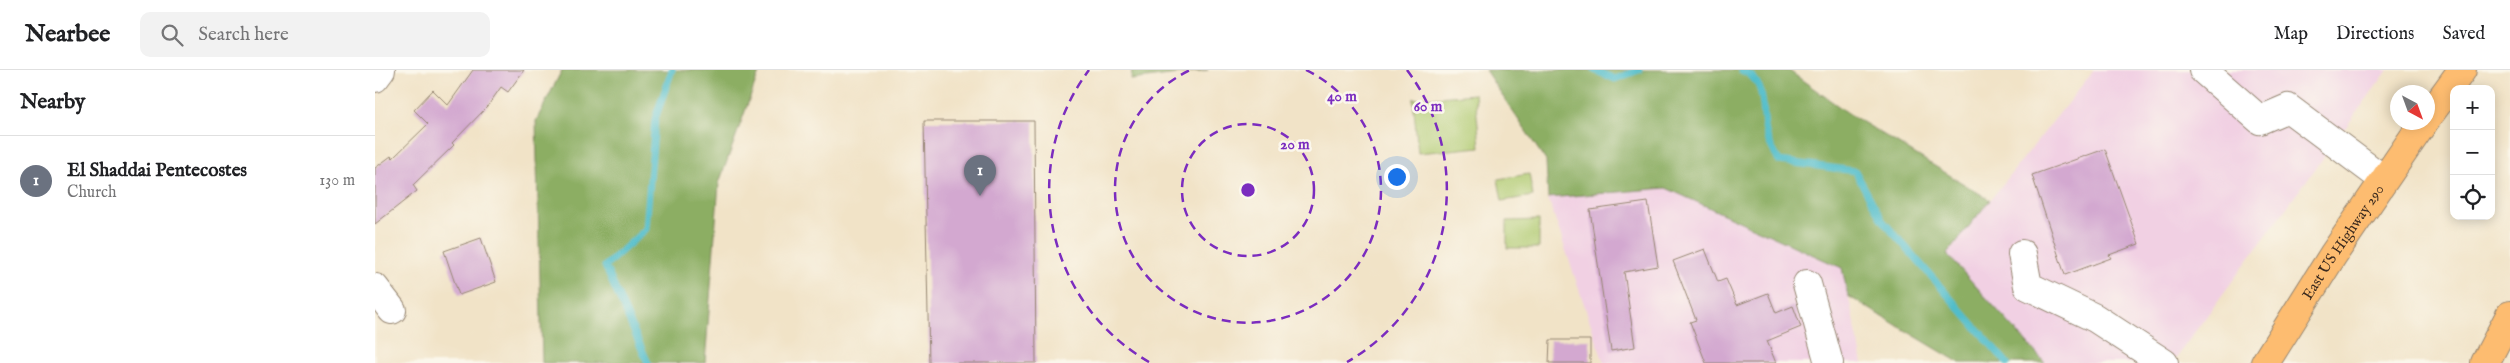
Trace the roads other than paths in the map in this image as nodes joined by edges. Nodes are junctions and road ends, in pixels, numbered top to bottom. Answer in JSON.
{"nodes":[{"id":1,"x":381,"y":70,"type":"edge"},
{"id":2,"x":2203,"y":70,"type":"edge"},
{"id":3,"x":2462,"y":70,"type":"edge"},
{"id":4,"x":375,"y":78,"type":"edge"},
{"id":5,"x":2435,"y":107,"type":"edge"},
{"id":6,"x":2418,"y":130,"type":"edge"},
{"id":7,"x":2383,"y":179,"type":"junction"},
{"id":8,"x":2022,"y":254,"type":"dead end"},
{"id":9,"x":1807,"y":284,"type":"dead end"},
{"id":10,"x":375,"y":288,"type":"edge"},
{"id":11,"x":392,"y":310,"type":"dead end"},
{"id":12,"x":2510,"y":315,"type":"edge"},
{"id":13,"x":2284,"y":330,"type":"junction"},
{"id":14,"x":1829,"y":363,"type":"edge"},
{"id":15,"x":2164,"y":363,"type":"edge"},
{"id":16,"x":2248,"y":363,"type":"edge"},
{"id":17,"x":2265,"y":363,"type":"edge"},
{"id":18,"x":2279,"y":363,"type":"edge"},
{"id":19,"x":2485,"y":363,"type":"edge"}],
"edges":[{"from":1,"to":4,"type":"street"},
{"from":2,"to":7,"type":"street"},
{"from":3,"to":5,"type":"main road"},
{"from":6,"to":7,"type":"main road","name":"East US Highway 290"},
{"from":7,"to":13,"type":"main road","name":"East US Highway 290"},
{"from":8,"to":15,"type":"street"},
{"from":9,"to":14,"type":"street"},
{"from":10,"to":11,"type":"street"},
{"from":12,"to":19,"type":"main road"},
{"from":13,"to":16,"type":"main road"},
{"from":13,"to":17,"type":"main road","name":"East US Highway 290"},
{"from":13,"to":18,"type":"main road"}]}
